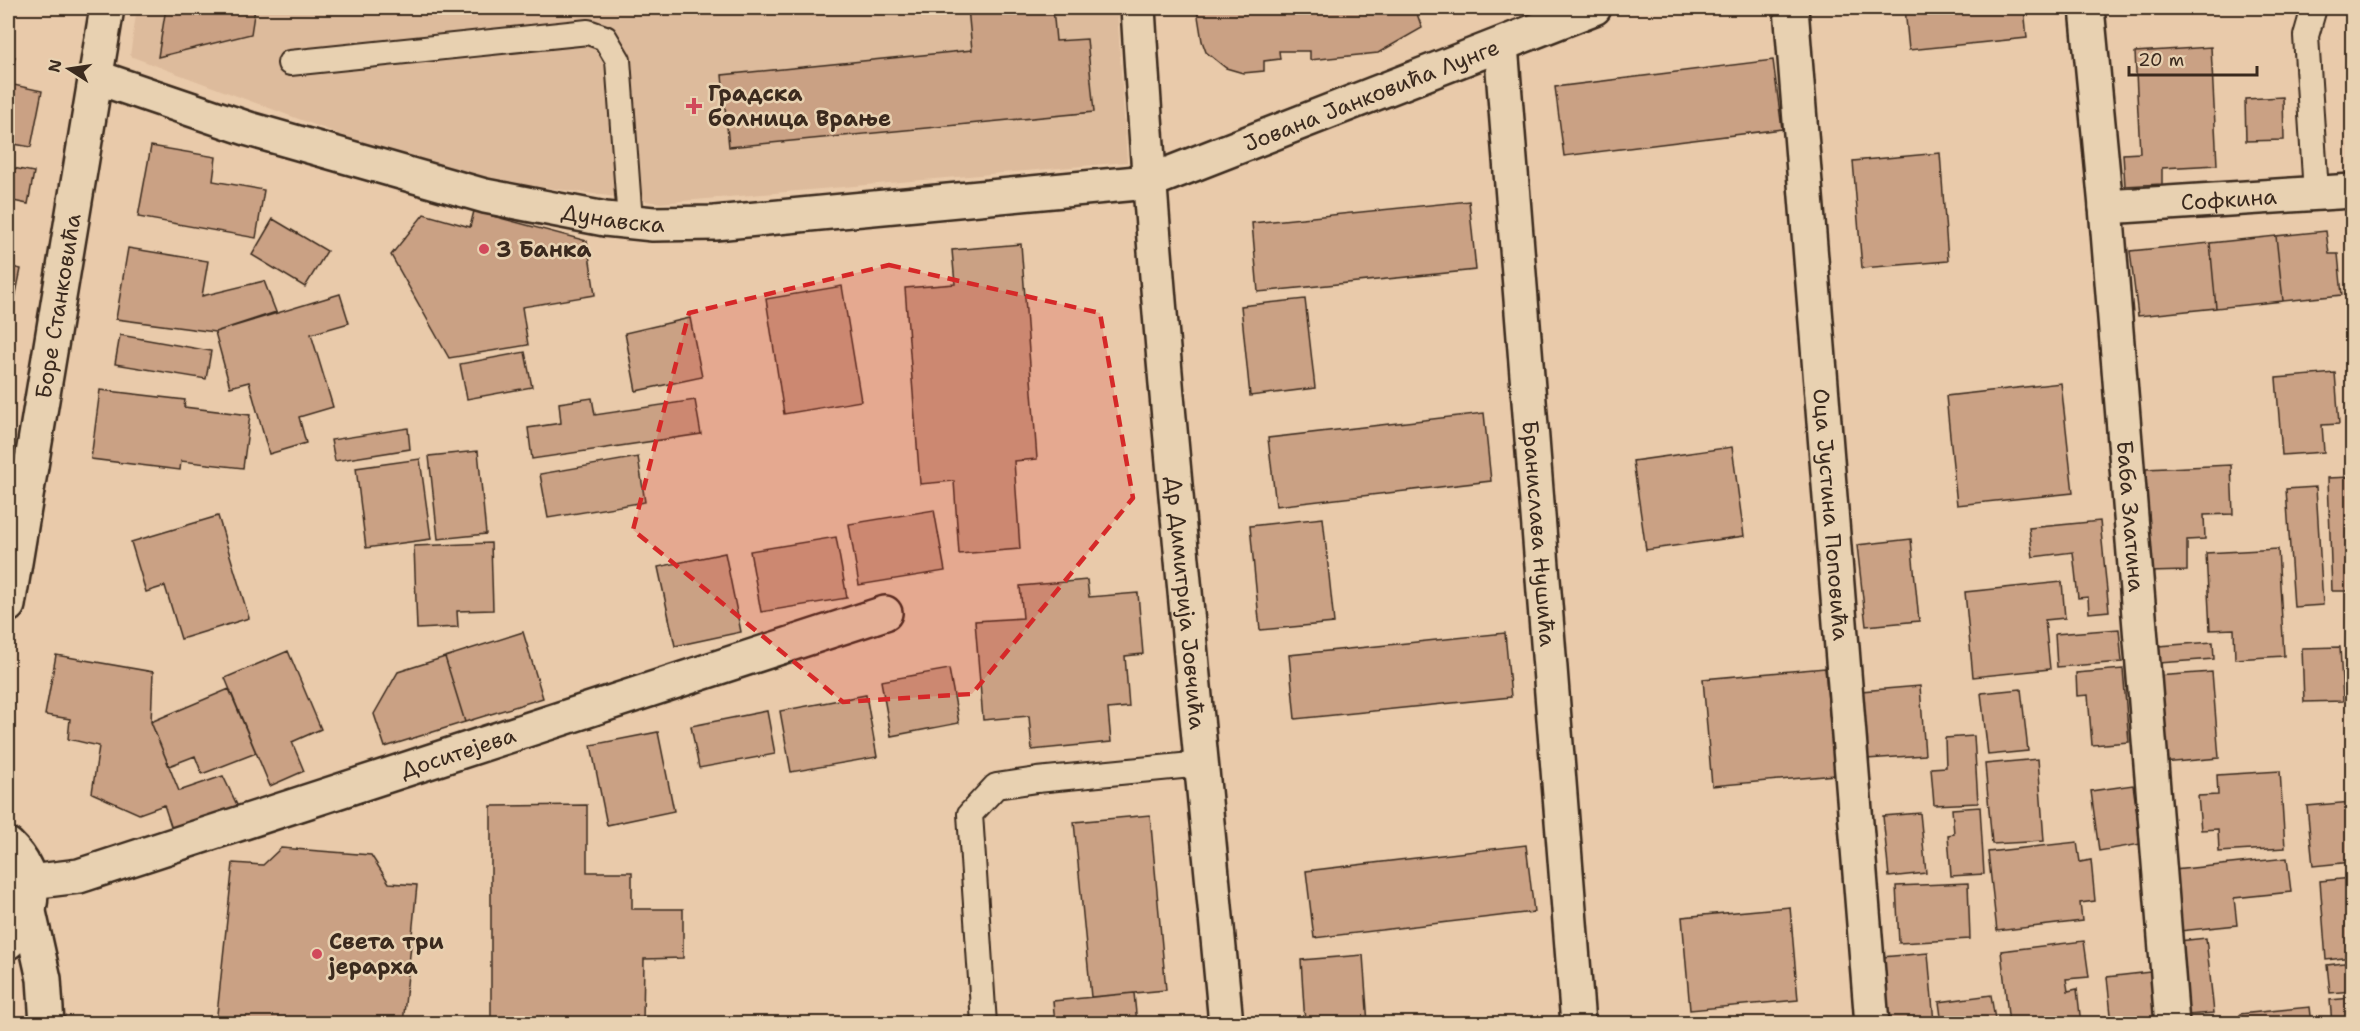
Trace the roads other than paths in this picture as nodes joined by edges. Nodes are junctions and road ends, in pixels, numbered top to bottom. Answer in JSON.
{"nodes":[{"id":1,"x":107,"y":8,"type":"edge"},
{"id":2,"x":1138,"y":8,"type":"edge"},
{"id":3,"x":1594,"y":8,"type":"edge"},
{"id":4,"x":1791,"y":8,"type":"edge"},
{"id":5,"x":2087,"y":8,"type":"edge"},
{"id":6,"x":2314,"y":8,"type":"edge"},
{"id":7,"x":1501,"y":45,"type":"junction"},
{"id":8,"x":290,"y":63,"type":"dead end"},
{"id":9,"x":96,"y":77,"type":"junction"},
{"id":10,"x":1148,"y":182,"type":"junction"},
{"id":11,"x":2352,"y":191,"type":"edge"},
{"id":12,"x":2316,"y":193,"type":"junction"},
{"id":13,"x":2106,"y":207,"type":"junction"},
{"id":14,"x":630,"y":221,"type":"junction"},
{"id":15,"x":8,"y":605,"type":"edge"},
{"id":16,"x":885,"y":614,"type":"dead end"},
{"id":17,"x":1202,"y":764,"type":"junction"},
{"id":18,"x":8,"y":845,"type":"edge"},
{"id":19,"x":29,"y":897,"type":"junction"},
{"id":20,"x":8,"y":942,"type":"edge"},
{"id":21,"x":47,"y":1023,"type":"edge"},
{"id":22,"x":984,"y":1023,"type":"edge"},
{"id":23,"x":1226,"y":1023,"type":"edge"},
{"id":24,"x":1578,"y":1023,"type":"edge"},
{"id":25,"x":1872,"y":1023,"type":"edge"},
{"id":26,"x":2172,"y":1023,"type":"edge"}],
"edges":[{"from":1,"to":9,"type":"street","name":"Боре Станковића"},
{"from":2,"to":10,"type":"street","name":"Др Димитрија Јовчића"},
{"from":3,"to":7,"type":"street","name":"Јована Јанковића Лунге"},
{"from":4,"to":25,"type":"street","name":"Оца Јустина Поповића"},
{"from":5,"to":13,"type":"street","name":"Баба Златина"},
{"from":6,"to":12,"type":"lane"},
{"from":7,"to":10,"type":"street","name":"Јована Јанковића Лунге"},
{"from":7,"to":24,"type":"street","name":"Бранислава Нушића"},
{"from":8,"to":14,"type":"lane"},
{"from":9,"to":14,"type":"street","name":"Дунавска"},
{"from":9,"to":15,"type":"street","name":"Боре Станковића"},
{"from":10,"to":14,"type":"street","name":"Дунавска"},
{"from":10,"to":17,"type":"street","name":"Др Димитрија Јовчића"},
{"from":11,"to":12,"type":"street","name":"Софкина"},
{"from":12,"to":13,"type":"street","name":"Софкина"},
{"from":13,"to":26,"type":"street","name":"Баба Златина"},
{"from":16,"to":19,"type":"street","name":"Доситејева"},
{"from":17,"to":22,"type":"lane"},
{"from":17,"to":23,"type":"street","name":"Др Димитрија Јовчића"},
{"from":18,"to":19,"type":"street"},
{"from":19,"to":20,"type":"street"},
{"from":19,"to":21,"type":"street"}]}
